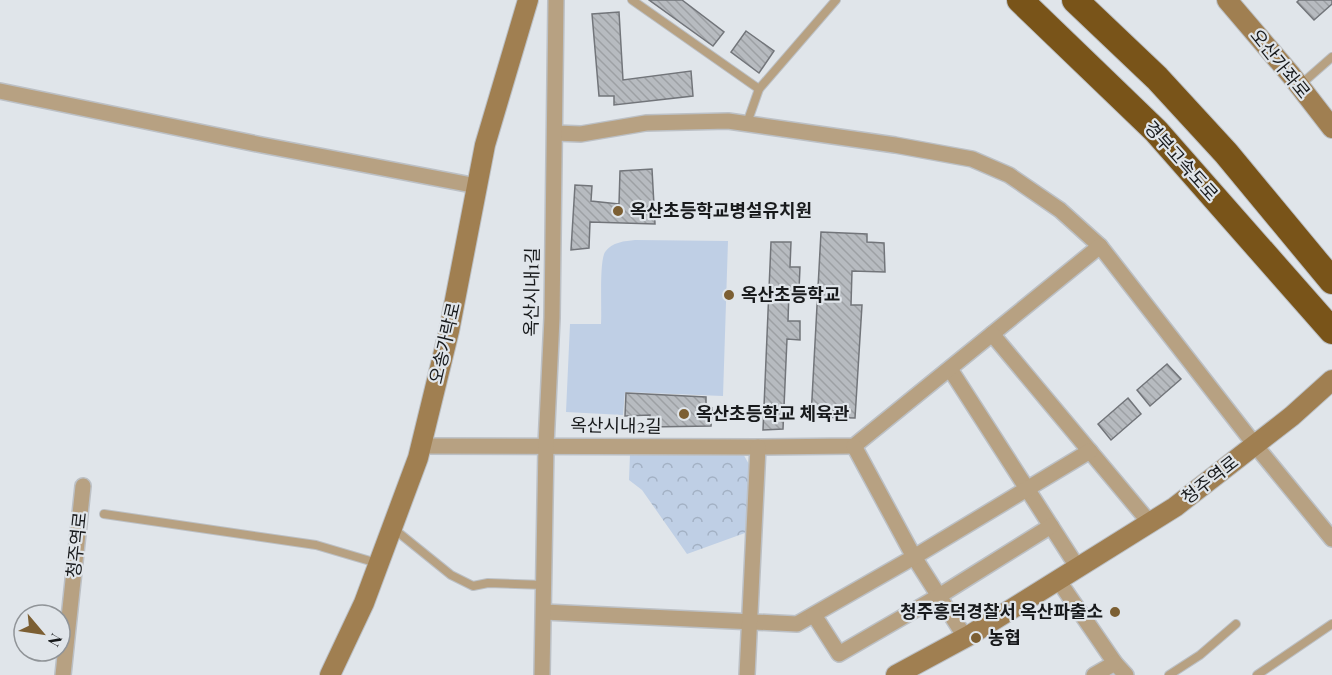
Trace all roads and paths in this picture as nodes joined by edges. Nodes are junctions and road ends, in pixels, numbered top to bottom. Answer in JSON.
{"nodes":[{"id":1,"x":528,"y":0,"type":"edge"},
{"id":2,"x":555,"y":0,"type":"edge"},
{"id":3,"x":632,"y":0,"type":"edge"},
{"id":4,"x":836,"y":0,"type":"edge"},
{"id":5,"x":1020,"y":0,"type":"edge"},
{"id":6,"x":1075,"y":0,"type":"edge"},
{"id":7,"x":1227,"y":0,"type":"edge"},
{"id":8,"x":1332,"y":57,"type":"edge"},
{"id":9,"x":1298,"y":87,"type":"junction"},
{"id":10,"x":759,"y":89,"type":"junction"},
{"id":11,"x":0,"y":91,"type":"edge"},
{"id":12,"x":747,"y":123,"type":"junction"},
{"id":13,"x":1332,"y":128,"type":"edge"},
{"id":14,"x":555,"y":133,"type":"junction"},
{"id":15,"x":477,"y":186,"type":"junction"},
{"id":16,"x":1100,"y":246,"type":"junction"},
{"id":17,"x":1332,"y":281,"type":"edge"},
{"id":18,"x":1329,"y":327,"type":"edge"},
{"id":19,"x":992,"y":334,"type":"junction"},
{"id":20,"x":950,"y":369,"type":"junction"},
{"id":21,"x":1332,"y":380,"type":"edge"},
{"id":22,"x":546,"y":445,"type":"junction"},
{"id":23,"x":1255,"y":445,"type":"junction"},
{"id":24,"x":421,"y":446,"type":"junction"},
{"id":25,"x":854,"y":446,"type":"junction"},
{"id":26,"x":758,"y":447,"type":"junction"},
{"id":27,"x":1090,"y":451,"type":"junction"},
{"id":28,"x":83,"y":486,"type":"dead end"},
{"id":29,"x":1027,"y":489,"type":"junction"},
{"id":30,"x":104,"y":514,"type":"dead end"},
{"id":31,"x":1150,"y":523,"type":"junction"},
{"id":32,"x":1051,"y":526,"type":"junction"},
{"id":33,"x":392,"y":528,"type":"junction"},
{"id":34,"x":1331,"y":537,"type":"edge"},
{"id":35,"x":914,"y":557,"type":"junction"},
{"id":36,"x":379,"y":563,"type":"junction"},
{"id":37,"x":1078,"y":568,"type":"junction"},
{"id":38,"x":1058,"y":580,"type":"junction"},
{"id":39,"x":544,"y":585,"type":"junction"},
{"id":40,"x":939,"y":596,"type":"junction"},
{"id":41,"x":544,"y":612,"type":"junction"},
{"id":42,"x":814,"y":615,"type":"junction"},
{"id":43,"x":749,"y":622,"type":"junction"},
{"id":44,"x":1236,"y":624,"type":"dead end"},
{"id":45,"x":1332,"y":624,"type":"edge"},
{"id":46,"x":966,"y":637,"type":"junction"},
{"id":47,"x":1114,"y":663,"type":"junction"},
{"id":48,"x":63,"y":675,"type":"edge"},
{"id":49,"x":330,"y":675,"type":"edge"},
{"id":50,"x":542,"y":675,"type":"edge"},
{"id":51,"x":747,"y":675,"type":"edge"},
{"id":52,"x":896,"y":675,"type":"edge"},
{"id":53,"x":1094,"y":675,"type":"edge"},
{"id":54,"x":1126,"y":675,"type":"edge"},
{"id":55,"x":1169,"y":675,"type":"edge"},
{"id":56,"x":1257,"y":675,"type":"edge"}],
"edges":[{"from":1,"to":15,"type":"street","name":"오송가락로"},
{"from":2,"to":14,"type":"street","name":"옥산시내1길"},
{"from":3,"to":10,"type":"lane"},
{"from":4,"to":10,"type":"lane"},
{"from":5,"to":18,"type":"highway","name":"경부고속도로"},
{"from":6,"to":17,"type":"highway"},
{"from":7,"to":9,"type":"street","name":"오산가좌로"},
{"from":8,"to":9,"type":"lane"},
{"from":9,"to":13,"type":"street","name":"오산가좌로"},
{"from":10,"to":12,"type":"lane"},
{"from":11,"to":15,"type":"street"},
{"from":12,"to":14,"type":"street"},
{"from":12,"to":16,"type":"street"},
{"from":14,"to":22,"type":"street","name":"옥산시내1길"},
{"from":15,"to":24,"type":"street","name":"오송가락로"},
{"from":16,"to":19,"type":"street"},
{"from":16,"to":23,"type":"street"},
{"from":19,"to":20,"type":"street"},
{"from":19,"to":27,"type":"street"},
{"from":20,"to":25,"type":"street"},
{"from":20,"to":29,"type":"street"},
{"from":21,"to":23,"type":"street","name":"청주역로"},
{"from":22,"to":24,"type":"street","name":"옥산시내2길"},
{"from":22,"to":26,"type":"street","name":"옥산시내2길"},
{"from":22,"to":39,"type":"street","name":"옥산시내1길"},
{"from":23,"to":31,"type":"street","name":"청주역로"},
{"from":23,"to":34,"type":"street"},
{"from":24,"to":33,"type":"street","name":"오송가락로"},
{"from":25,"to":26,"type":"street","name":"옥산시내2길"},
{"from":25,"to":35,"type":"street"},
{"from":26,"to":43,"type":"street"},
{"from":27,"to":29,"type":"street"},
{"from":27,"to":31,"type":"street"},
{"from":28,"to":48,"type":"street","name":"청주역로"},
{"from":29,"to":32,"type":"street"},
{"from":29,"to":35,"type":"street"},
{"from":30,"to":36,"type":"lane"},
{"from":31,"to":37,"type":"street","name":"청주역로"},
{"from":32,"to":37,"type":"street"},
{"from":32,"to":40,"type":"street"},
{"from":33,"to":36,"type":"street","name":"오송가락로"},
{"from":33,"to":39,"type":"lane"},
{"from":35,"to":40,"type":"street"},
{"from":35,"to":42,"type":"street"},
{"from":36,"to":49,"type":"street","name":"오송가락로"},
{"from":37,"to":38,"type":"street","name":"청주역로"},
{"from":38,"to":46,"type":"street","name":"청주역로"},
{"from":38,"to":47,"type":"street"},
{"from":39,"to":41,"type":"street","name":"옥산시내1길"},
{"from":40,"to":42,"type":"street"},
{"from":40,"to":46,"type":"street"},
{"from":41,"to":43,"type":"street"},
{"from":41,"to":50,"type":"street","name":"옥산시내1길"},
{"from":42,"to":43,"type":"street"},
{"from":43,"to":51,"type":"street"},
{"from":44,"to":55,"type":"lane"},
{"from":45,"to":56,"type":"lane"},
{"from":46,"to":52,"type":"street","name":"청주역로"},
{"from":47,"to":53,"type":"street"},
{"from":47,"to":54,"type":"street"}]}
